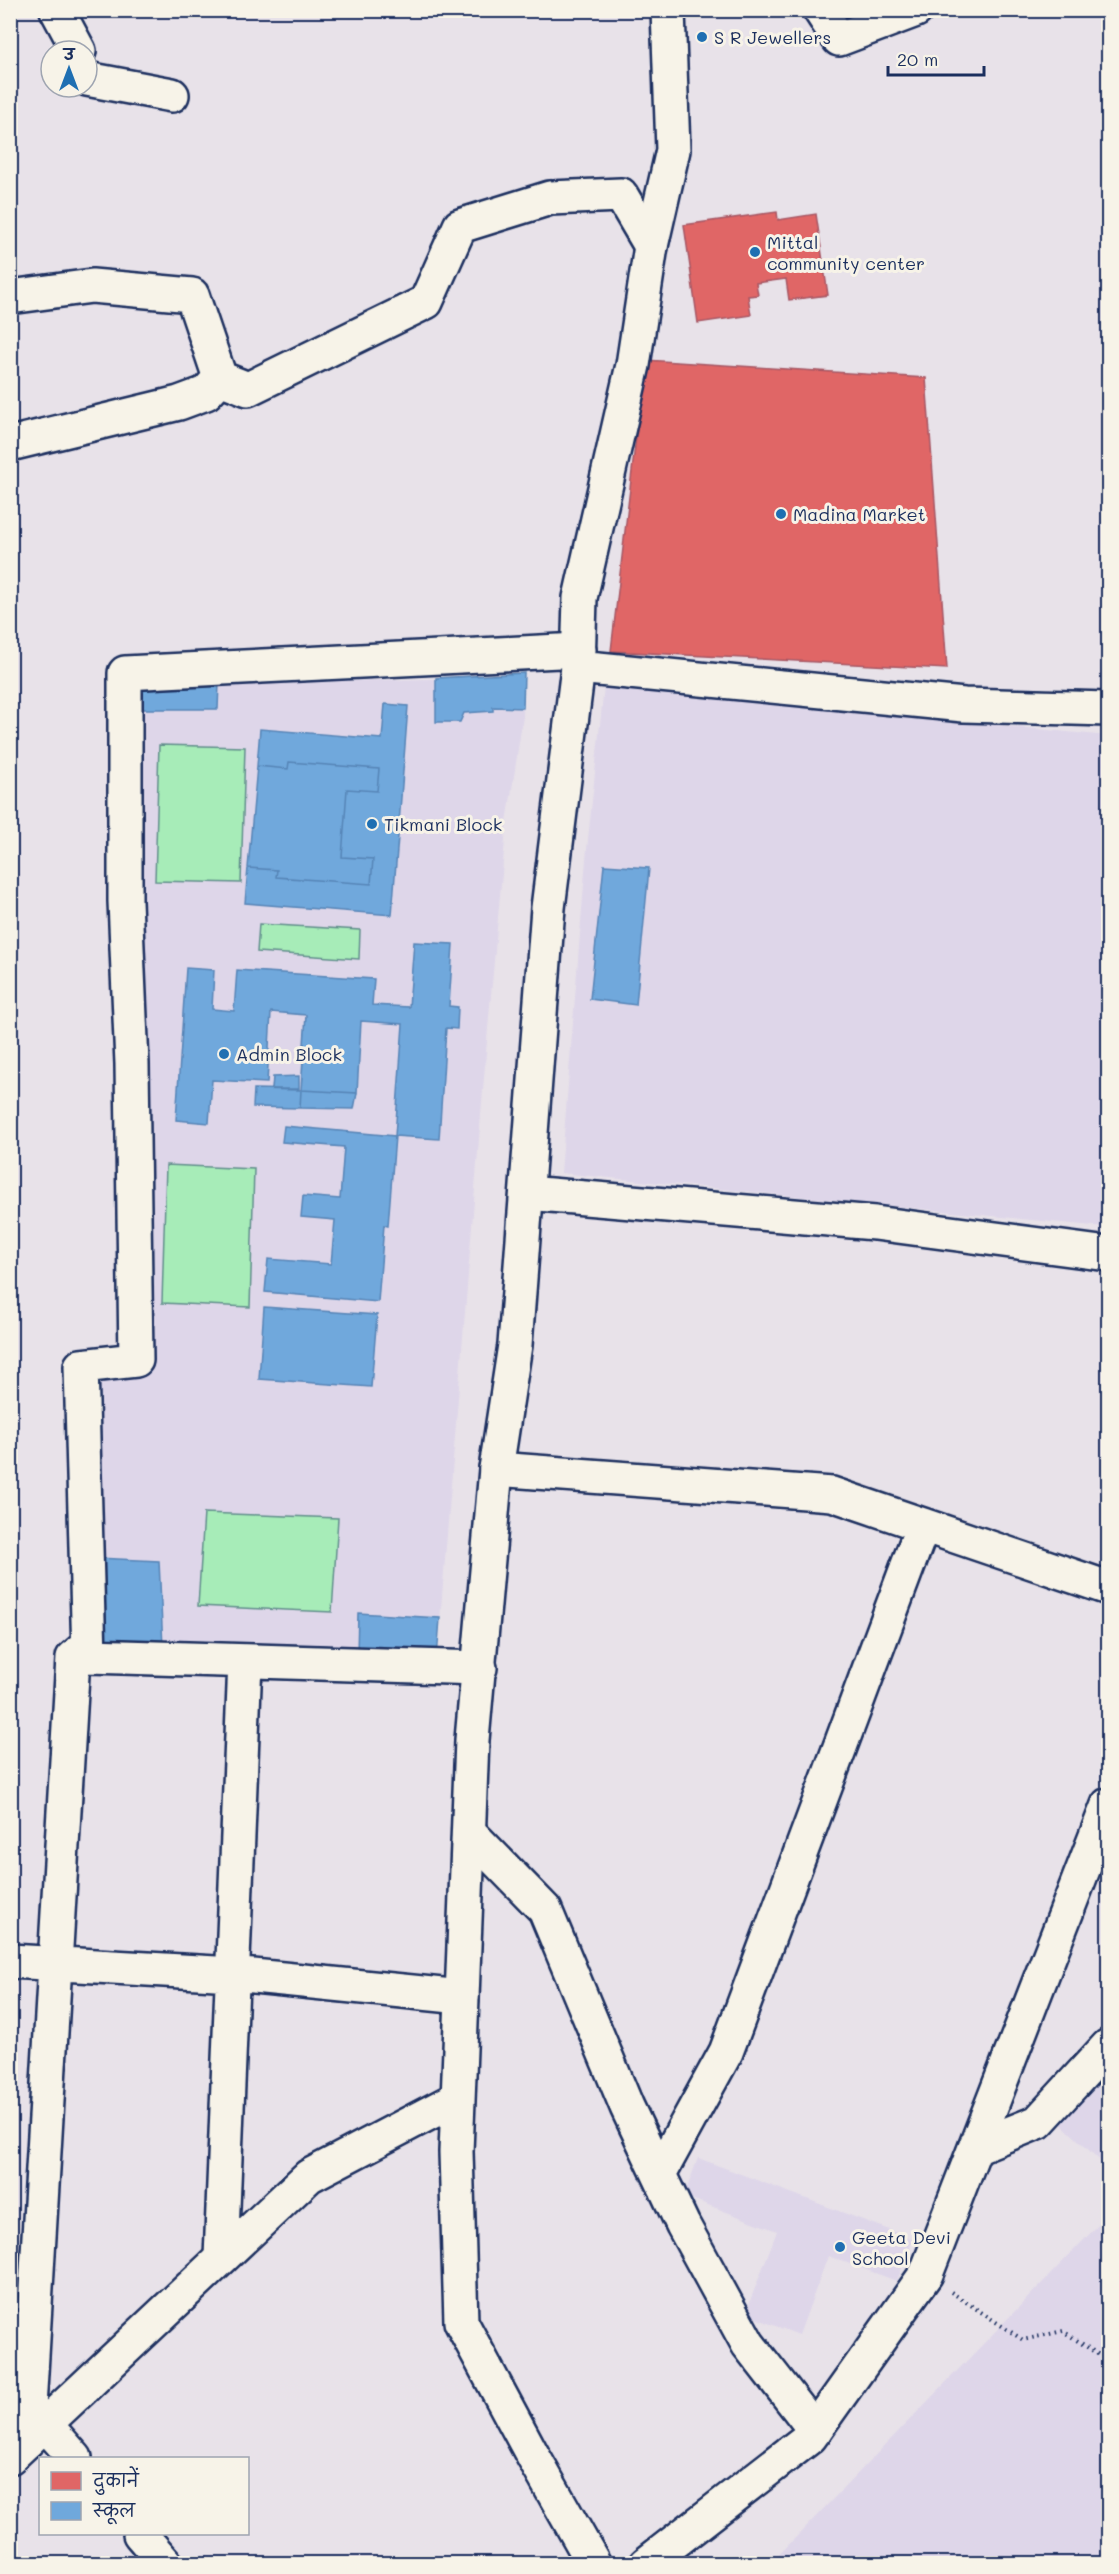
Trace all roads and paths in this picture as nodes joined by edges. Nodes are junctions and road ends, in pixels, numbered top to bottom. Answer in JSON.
{"nodes":[{"id":1,"x":57,"y":10,"type":"edge"},
{"id":2,"x":668,"y":10,"type":"edge"},
{"id":3,"x":820,"y":10,"type":"edge"},
{"id":4,"x":916,"y":10,"type":"edge"},
{"id":5,"x":73,"y":39,"type":"edge"},
{"id":6,"x":99,"y":82,"type":"edge"},
{"id":7,"x":172,"y":95,"type":"dead end"},
{"id":8,"x":651,"y":246,"type":"junction"},
{"id":9,"x":10,"y":297,"type":"edge"},
{"id":10,"x":220,"y":378,"type":"junction"},
{"id":11,"x":10,"y":444,"type":"edge"},
{"id":12,"x":579,"y":658,"type":"junction"},
{"id":13,"x":1108,"y":709,"type":"edge"},
{"id":14,"x":526,"y":1193,"type":"junction"},
{"id":15,"x":1108,"y":1254,"type":"edge"},
{"id":16,"x":496,"y":1469,"type":"junction"},
{"id":17,"x":923,"y":1525,"type":"junction"},
{"id":18,"x":1108,"y":1588,"type":"edge"},
{"id":19,"x":89,"y":1644,"type":"junction"},
{"id":20,"x":245,"y":1660,"type":"junction"},
{"id":21,"x":480,"y":1668,"type":"junction"},
{"id":22,"x":1108,"y":1805,"type":"edge"},
{"id":23,"x":469,"y":1833,"type":"junction"},
{"id":24,"x":10,"y":1961,"type":"edge"},
{"id":25,"x":56,"y":1964,"type":"junction"},
{"id":26,"x":232,"y":1974,"type":"junction"},
{"id":27,"x":462,"y":1997,"type":"junction"},
{"id":28,"x":1108,"y":2046,"type":"edge"},
{"id":29,"x":458,"y":2098,"type":"junction"},
{"id":30,"x":976,"y":2147,"type":"junction"},
{"id":31,"x":659,"y":2174,"type":"junction"},
{"id":32,"x":221,"y":2258,"type":"junction"},
{"id":33,"x":926,"y":2274,"type":"junction"},
{"id":34,"x":22,"y":2342,"type":"edge"},
{"id":35,"x":1108,"y":2361,"type":"edge"},
{"id":36,"x":814,"y":2430,"type":"junction"},
{"id":37,"x":27,"y":2441,"type":"edge"},
{"id":38,"x":72,"y":2457,"type":"edge"},
{"id":39,"x":141,"y":2535,"type":"edge"},
{"id":40,"x":166,"y":2564,"type":"edge"},
{"id":41,"x":594,"y":2564,"type":"edge"},
{"id":42,"x":646,"y":2564,"type":"edge"}],
"edges":[{"from":1,"to":5,"type":"street"},
{"from":2,"to":8,"type":"street"},
{"from":3,"to":4,"type":"street"},
{"from":6,"to":7,"type":"street"},
{"from":8,"to":10,"type":"street"},
{"from":8,"to":12,"type":"street"},
{"from":9,"to":10,"type":"street"},
{"from":10,"to":11,"type":"street"},
{"from":12,"to":13,"type":"street"},
{"from":12,"to":14,"type":"street"},
{"from":12,"to":19,"type":"street"},
{"from":14,"to":15,"type":"street"},
{"from":14,"to":16,"type":"street"},
{"from":16,"to":17,"type":"street"},
{"from":16,"to":21,"type":"street"},
{"from":17,"to":18,"type":"street"},
{"from":17,"to":31,"type":"street"},
{"from":19,"to":20,"type":"street"},
{"from":19,"to":25,"type":"street"},
{"from":20,"to":21,"type":"street"},
{"from":20,"to":26,"type":"street"},
{"from":21,"to":23,"type":"street"},
{"from":22,"to":30,"type":"street"},
{"from":23,"to":27,"type":"street"},
{"from":23,"to":31,"type":"street"},
{"from":24,"to":25,"type":"street"},
{"from":25,"to":26,"type":"street"},
{"from":25,"to":34,"type":"street"},
{"from":26,"to":27,"type":"street"},
{"from":26,"to":32,"type":"street"},
{"from":27,"to":29,"type":"street"},
{"from":28,"to":30,"type":"street"},
{"from":29,"to":32,"type":"street"},
{"from":29,"to":41,"type":"street"},
{"from":30,"to":33,"type":"street"},
{"from":31,"to":36,"type":"street"},
{"from":32,"to":37,"type":"street"},
{"from":33,"to":35,"type":"path"},
{"from":33,"to":36,"type":"street"},
{"from":34,"to":37,"type":"street"},
{"from":36,"to":42,"type":"street"},
{"from":37,"to":38,"type":"street"},
{"from":39,"to":40,"type":"street"}]}
